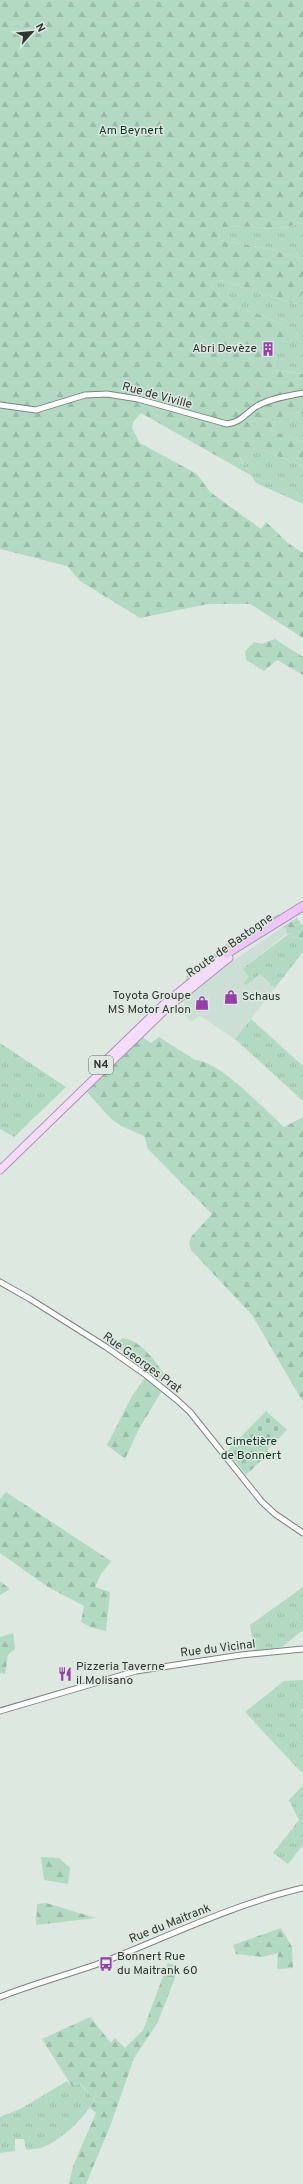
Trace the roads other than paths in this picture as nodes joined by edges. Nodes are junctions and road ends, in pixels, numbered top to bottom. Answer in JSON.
{"nodes":[{"id":1,"x":303,"y":393,"type":"edge"},
{"id":2,"x":0,"y":406,"type":"edge"},
{"id":3,"x":303,"y":906,"type":"edge"},
{"id":4,"x":303,"y":912,"type":"edge"},
{"id":5,"x":227,"y":956,"type":"junction"},
{"id":6,"x":0,"y":1163,"type":"edge"},
{"id":7,"x":0,"y":1170,"type":"edge"},
{"id":8,"x":0,"y":1282,"type":"edge"},
{"id":9,"x":303,"y":1532,"type":"edge"},
{"id":10,"x":303,"y":1649,"type":"edge"},
{"id":11,"x":0,"y":1711,"type":"edge"},
{"id":12,"x":303,"y":1888,"type":"edge"},
{"id":13,"x":0,"y":1997,"type":"edge"}],
"edges":[{"from":1,"to":2,"type":"street","name":"Rue de Viville"},
{"from":3,"to":5,"type":"highway","name":"Route de Bastogne","number":"N4"},
{"from":4,"to":5,"type":"highway","name":"Route de Bastogne","number":"N4"},
{"from":5,"to":6,"type":"main road","name":"Route de Bastogne","number":"N4"},
{"from":5,"to":7,"type":"main road","name":"Route de Bastogne","number":"N4"},
{"from":8,"to":9,"type":"street","name":"Rue Georges Prat"},
{"from":10,"to":11,"type":"street","name":"Rue du Vicinal"},
{"from":12,"to":13,"type":"street","name":"Rue du Maitrank"}]}
